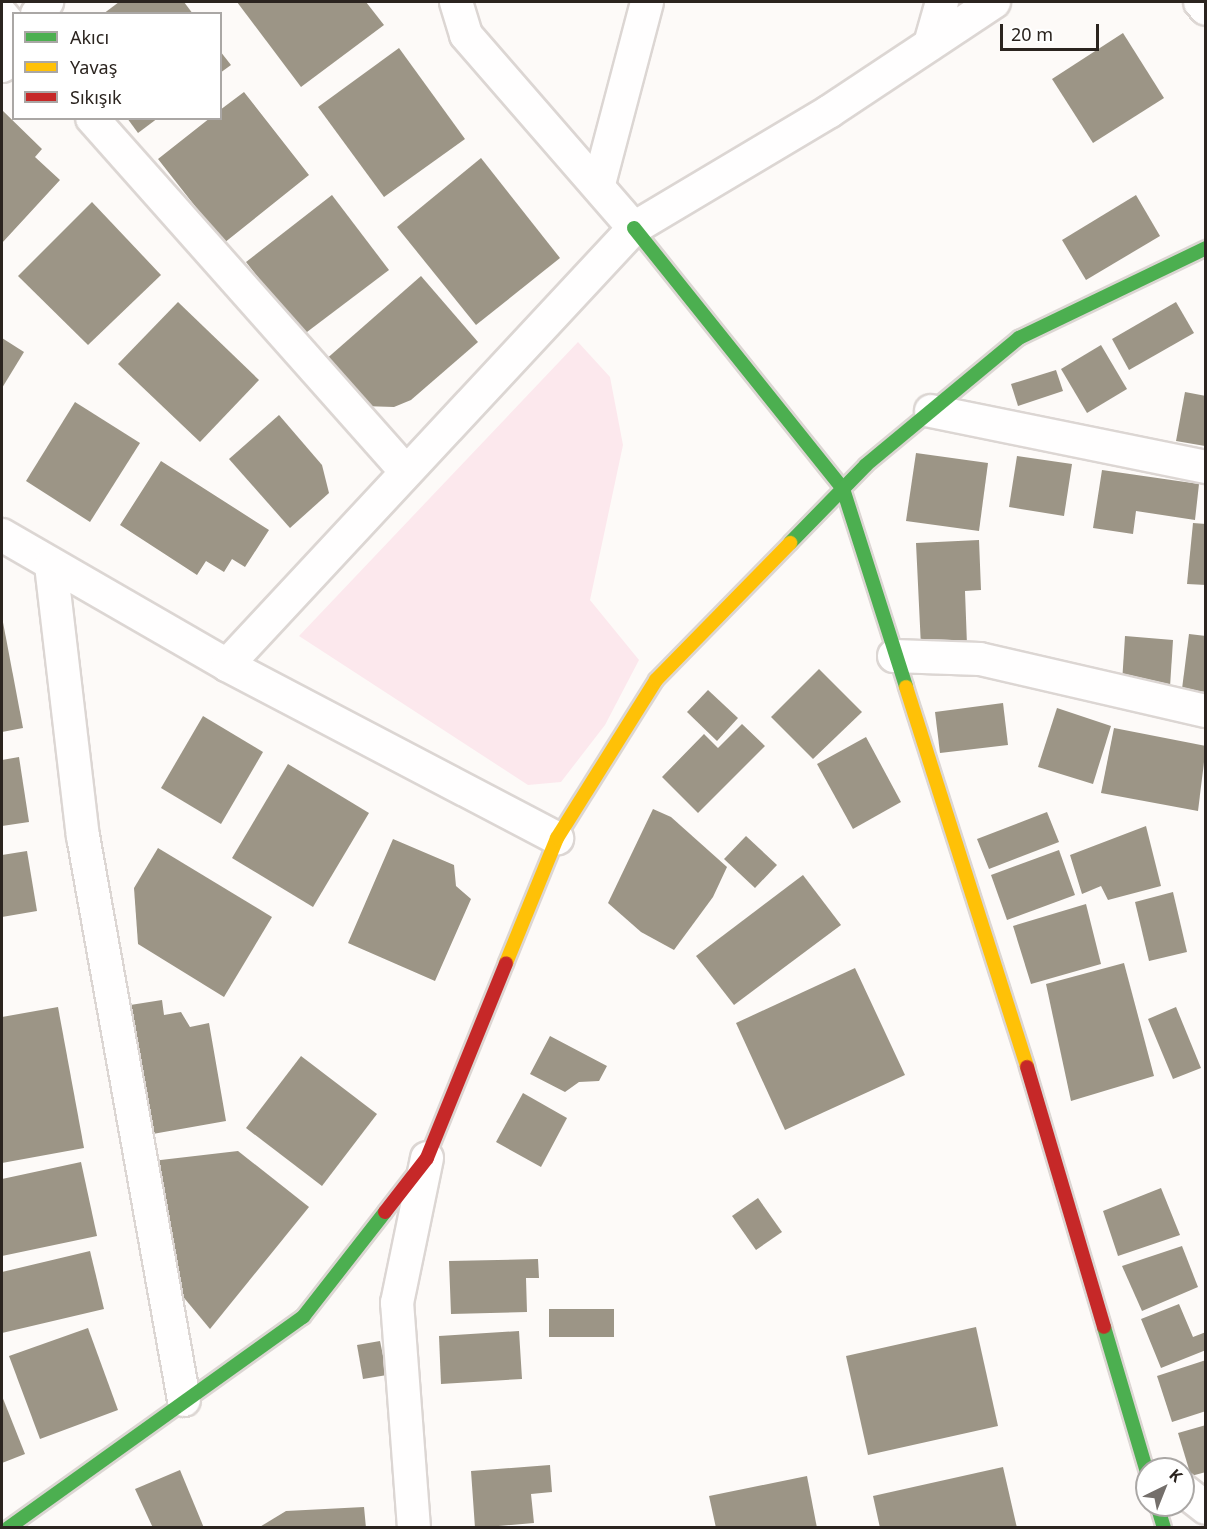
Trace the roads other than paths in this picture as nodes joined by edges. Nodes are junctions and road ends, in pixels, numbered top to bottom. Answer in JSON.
{"nodes":[{"id":1,"x":456,"y":2,"type":"edge"},
{"id":2,"x":647,"y":2,"type":"edge"},
{"id":3,"x":942,"y":2,"type":"edge"},
{"id":4,"x":994,"y":2,"type":"edge"},
{"id":5,"x":1200,"y":2,"type":"edge"},
{"id":6,"x":1206,"y":9,"type":"edge"},
{"id":7,"x":2,"y":15,"type":"edge"},
{"id":8,"x":12,"y":28,"type":"edge"},
{"id":9,"x":930,"y":44,"type":"junction"},
{"id":10,"x":12,"y":48,"type":"edge"},
{"id":11,"x":2,"y":66,"type":"edge"},
{"id":12,"x":94,"y":120,"type":"edge"},
{"id":13,"x":599,"y":184,"type":"junction"},
{"id":14,"x":634,"y":228,"type":"junction"},
{"id":15,"x":1206,"y":248,"type":"edge"},
{"id":16,"x":931,"y":411,"type":"junction"},
{"id":17,"x":1206,"y":467,"type":"edge"},
{"id":18,"x":404,"y":470,"type":"junction"},
{"id":19,"x":843,"y":489,"type":"junction"},
{"id":20,"x":2,"y":535,"type":"edge"},
{"id":21,"x":51,"y":565,"type":"junction"},
{"id":22,"x":894,"y":656,"type":"junction"},
{"id":23,"x":227,"y":665,"type":"junction"},
{"id":24,"x":1206,"y":711,"type":"edge"},
{"id":25,"x":557,"y":838,"type":"junction"},
{"id":26,"x":427,"y":1158,"type":"junction"},
{"id":27,"x":184,"y":1400,"type":"junction"},
{"id":28,"x":1146,"y":1457,"type":"edge"},
{"id":29,"x":8,"y":1527,"type":"edge"},
{"id":30,"x":414,"y":1527,"type":"edge"}],
"edges":[{"from":1,"to":13,"type":"street"},
{"from":2,"to":13,"type":"street"},
{"from":3,"to":9,"type":"street"},
{"from":4,"to":9,"type":"street"},
{"from":5,"to":6,"type":"street"},
{"from":7,"to":8,"type":"street"},
{"from":9,"to":14,"type":"street"},
{"from":10,"to":11,"type":"street"},
{"from":12,"to":18,"type":"street"},
{"from":13,"to":14,"type":"street"},
{"from":14,"to":18,"type":"street"},
{"from":14,"to":19,"type":"street"},
{"from":15,"to":16,"type":"street"},
{"from":16,"to":17,"type":"street"},
{"from":16,"to":19,"type":"street"},
{"from":18,"to":23,"type":"street"},
{"from":19,"to":22,"type":"street"},
{"from":19,"to":25,"type":"street"},
{"from":20,"to":21,"type":"street"},
{"from":21,"to":23,"type":"street"},
{"from":21,"to":27,"type":"street"},
{"from":22,"to":24,"type":"street"},
{"from":22,"to":28,"type":"street"},
{"from":23,"to":25,"type":"street"},
{"from":25,"to":26,"type":"street"},
{"from":26,"to":27,"type":"street"},
{"from":26,"to":30,"type":"street"},
{"from":27,"to":29,"type":"street"}]}
